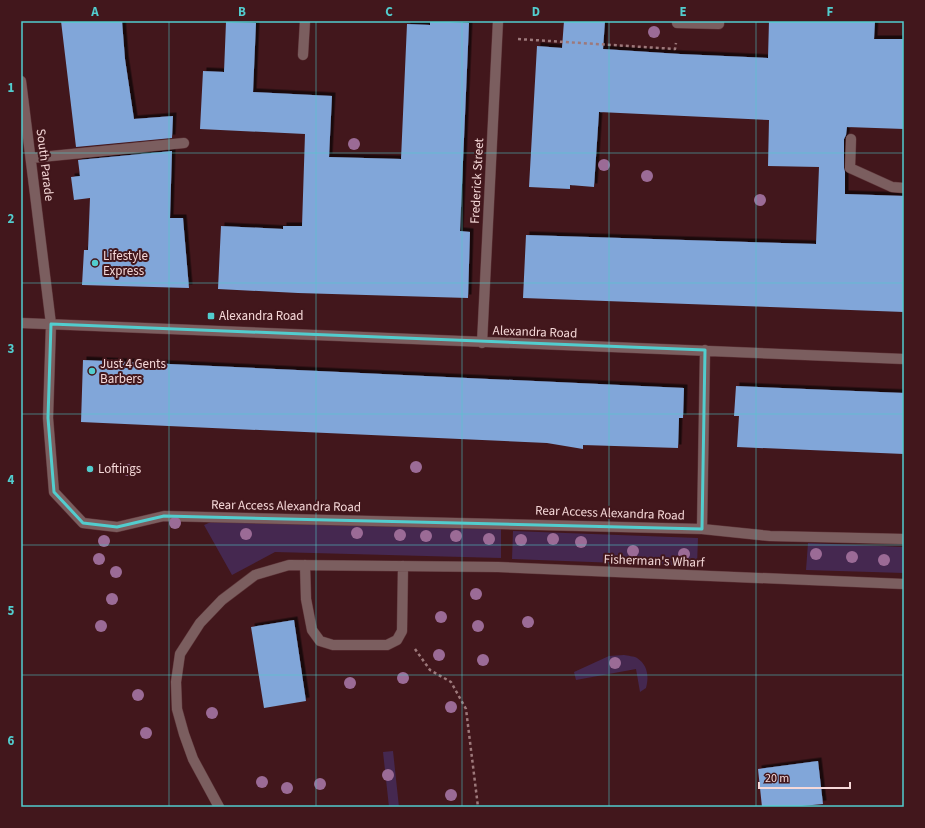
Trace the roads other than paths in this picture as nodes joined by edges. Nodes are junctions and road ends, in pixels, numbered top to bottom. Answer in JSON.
{"nodes":[{"id":1,"x":305,"y":21,"type":"edge"},
{"id":2,"x":498,"y":21,"type":"edge"},
{"id":3,"x":677,"y":23,"type":"road end"},
{"id":4,"x":719,"y":23,"type":"edge"},
{"id":5,"x":303,"y":55,"type":"dead end"},
{"id":6,"x":21,"y":81,"type":"edge"},
{"id":7,"x":851,"y":140,"type":"dead end"},
{"id":8,"x":184,"y":143,"type":"dead end"},
{"id":9,"x":31,"y":158,"type":"junction"},
{"id":10,"x":904,"y":188,"type":"edge"},
{"id":11,"x":21,"y":323,"type":"edge"},
{"id":12,"x":51,"y":324,"type":"junction"},
{"id":13,"x":482,"y":343,"type":"junction"},
{"id":14,"x":705,"y":350,"type":"junction"},
{"id":15,"x":904,"y":359,"type":"edge"},
{"id":16,"x":702,"y":529,"type":"junction"},
{"id":17,"x":904,"y":539,"type":"edge"},
{"id":18,"x":305,"y":565,"type":"junction"},
{"id":19,"x":403,"y":566,"type":"junction"},
{"id":20,"x":904,"y":584,"type":"edge"},
{"id":21,"x":219,"y":807,"type":"edge"}],
"edges":[{"from":1,"to":5,"type":"street"},
{"from":2,"to":13,"type":"street","name":"Frederick Street"},
{"from":3,"to":4,"type":"street"},
{"from":6,"to":9,"type":"street","name":"South Parade"},
{"from":7,"to":10,"type":"street"},
{"from":8,"to":9,"type":"street"},
{"from":9,"to":12,"type":"street","name":"South Parade"},
{"from":11,"to":12,"type":"street","name":"Alexandra Road"},
{"from":12,"to":13,"type":"street","name":"Alexandra Road"},
{"from":12,"to":16,"type":"street","name":"Rear Access Alexandra Road"},
{"from":13,"to":14,"type":"street","name":"Alexandra Road"},
{"from":14,"to":15,"type":"street","name":"Alexandra Road"},
{"from":14,"to":16,"type":"street","name":"Rear Access Alexandra Road"},
{"from":16,"to":17,"type":"street","name":"Rear Access Alexandra Road"},
{"from":18,"to":19,"type":"street","name":"Fisherman's Wharf"},
{"from":18,"to":19,"type":"street"},
{"from":18,"to":21,"type":"street","name":"Fisherman's Wharf"},
{"from":19,"to":20,"type":"street","name":"Fisherman's Wharf"}]}
